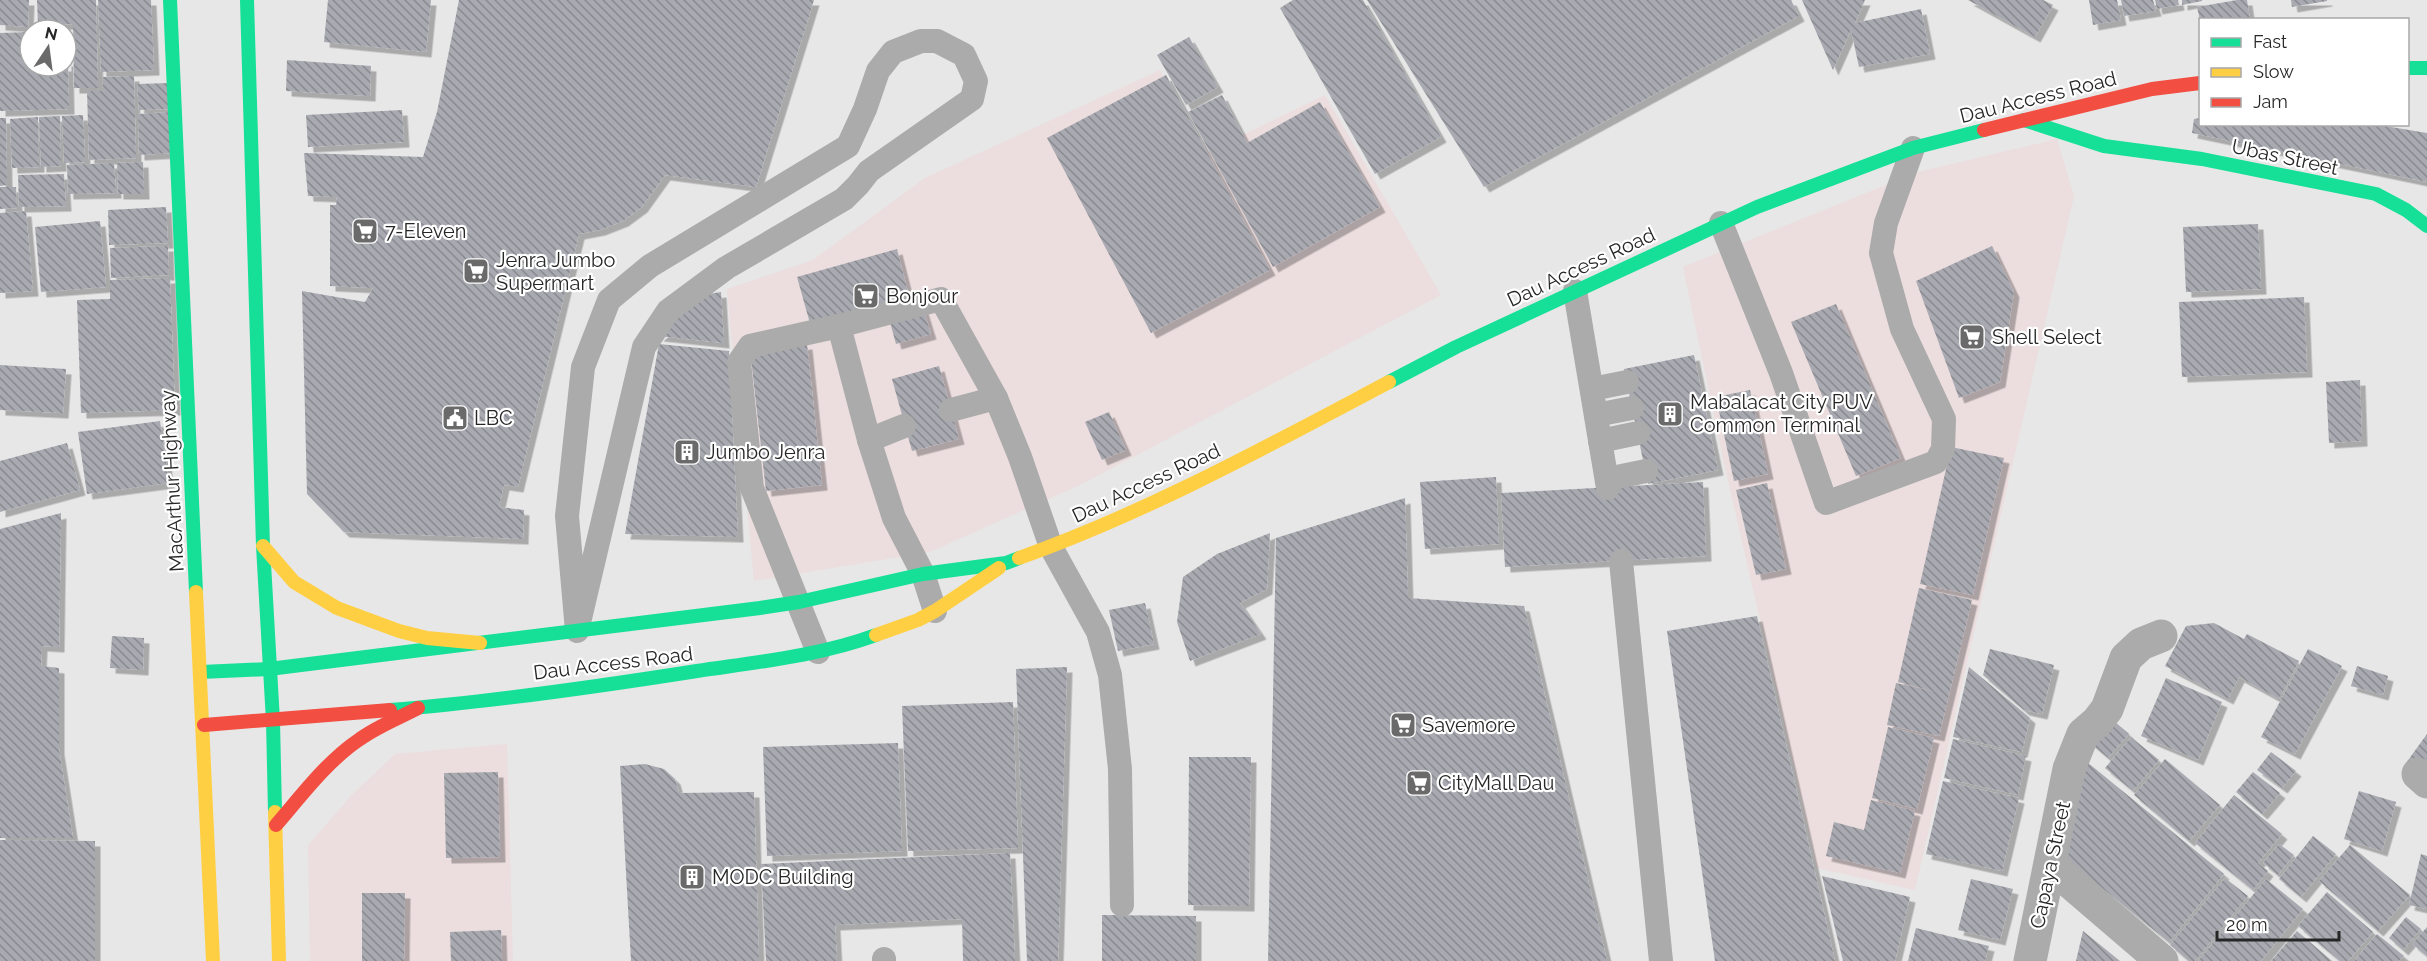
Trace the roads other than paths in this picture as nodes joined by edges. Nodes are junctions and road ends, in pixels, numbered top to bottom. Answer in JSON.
{"nodes":[{"id":1,"x":170,"y":0,"type":"edge"},
{"id":2,"x":247,"y":0,"type":"edge"},
{"id":3,"x":2409,"y":68,"type":"edge"},
{"id":4,"x":2427,"y":68,"type":"edge"},
{"id":5,"x":2199,"y":83,"type":"edge"},
{"id":6,"x":2024,"y":120,"type":"junction"},
{"id":7,"x":848,"y":146,"type":"junction"},
{"id":8,"x":1913,"y":148,"type":"junction"},
{"id":9,"x":869,"y":171,"type":"junction"},
{"id":10,"x":1721,"y":223,"type":"junction"},
{"id":11,"x":721,"y":225,"type":"junction"},
{"id":12,"x":2427,"y":226,"type":"edge"},
{"id":13,"x":740,"y":260,"type":"junction"},
{"id":14,"x":1575,"y":291,"type":"junction"},
{"id":15,"x":839,"y":326,"type":"junction"},
{"id":16,"x":996,"y":398,"type":"junction"},
{"id":17,"x":951,"y":410,"type":"dead end"},
{"id":18,"x":904,"y":426,"type":"dead end"},
{"id":19,"x":1636,"y":427,"type":"junction"},
{"id":20,"x":869,"y":440,"type":"junction"},
{"id":21,"x":1600,"y":440,"type":"junction"},
{"id":22,"x":263,"y":546,"type":"junction"},
{"id":23,"x":1051,"y":547,"type":"junction"},
{"id":24,"x":1621,"y":561,"type":"dead end"},
{"id":25,"x":1006,"y":564,"type":"junction"},
{"id":26,"x":923,"y":574,"type":"junction"},
{"id":27,"x":799,"y":602,"type":"junction"},
{"id":28,"x":935,"y":611,"type":"junction"},
{"id":29,"x":577,"y":631,"type":"junction"},
{"id":30,"x":2161,"y":636,"type":"dead end"},
{"id":31,"x":480,"y":643,"type":"junction"},
{"id":32,"x":818,"y":652,"type":"junction"},
{"id":33,"x":269,"y":669,"type":"junction"},
{"id":34,"x":201,"y":672,"type":"junction"},
{"id":35,"x":418,"y":708,"type":"junction"},
{"id":36,"x":273,"y":721,"type":"junction"},
{"id":37,"x":204,"y":725,"type":"junction"},
{"id":38,"x":276,"y":825,"type":"junction"},
{"id":39,"x":2050,"y":865,"type":"junction"},
{"id":40,"x":1122,"y":906,"type":"dead end"},
{"id":41,"x":213,"y":961,"type":"edge"},
{"id":42,"x":279,"y":961,"type":"edge"},
{"id":43,"x":1661,"y":961,"type":"edge"},
{"id":44,"x":2030,"y":961,"type":"edge"},
{"id":45,"x":2162,"y":961,"type":"edge"}],
"edges":[{"from":1,"to":34,"type":"main road","name":"MacArthur Highway"},
{"from":2,"to":22,"type":"main road"},
{"from":3,"to":4,"type":"main road"},
{"from":5,"to":6,"type":"main road","name":"Dau Access Road"},
{"from":6,"to":8,"type":"main road","name":"Dau Access Road"},
{"from":6,"to":12,"type":"main road","name":"Ubas Street"},
{"from":7,"to":9,"type":"lane"},
{"from":7,"to":9,"type":"lane"},
{"from":7,"to":11,"type":"lane"},
{"from":8,"to":10,"type":"main road","name":"Dau Access Road"},
{"from":8,"to":10,"type":"lane"},
{"from":9,"to":13,"type":"lane"},
{"from":10,"to":14,"type":"main road","name":"Dau Access Road"},
{"from":11,"to":13,"type":"lane"},
{"from":11,"to":29,"type":"lane"},
{"from":13,"to":29,"type":"lane"},
{"from":14,"to":21,"type":"lane"},
{"from":14,"to":23,"type":"main road","name":"Dau Access Road"},
{"from":15,"to":16,"type":"lane"},
{"from":15,"to":20,"type":"lane"},
{"from":15,"to":27,"type":"lane"},
{"from":16,"to":17,"type":"lane"},
{"from":16,"to":23,"type":"lane"},
{"from":18,"to":20,"type":"lane"},
{"from":19,"to":21,"type":"lane"},
{"from":19,"to":21,"type":"lane"},
{"from":19,"to":21,"type":"lane"},
{"from":20,"to":26,"type":"lane"},
{"from":22,"to":31,"type":"main road"},
{"from":22,"to":33,"type":"main road"},
{"from":23,"to":25,"type":"main road","name":"Dau Access Road"},
{"from":23,"to":40,"type":"lane"},
{"from":24,"to":43,"type":"lane"},
{"from":25,"to":26,"type":"main road","name":"Dau Access Road"},
{"from":25,"to":28,"type":"main road","name":"Dau Access Road"},
{"from":26,"to":27,"type":"main road","name":"Dau Access Road"},
{"from":26,"to":28,"type":"lane"},
{"from":27,"to":29,"type":"main road","name":"Dau Access Road"},
{"from":27,"to":32,"type":"lane"},
{"from":28,"to":32,"type":"main road","name":"Dau Access Road"},
{"from":29,"to":31,"type":"main road","name":"Dau Access Road"},
{"from":30,"to":39,"type":"street","name":"Capaya Street"},
{"from":31,"to":33,"type":"main road","name":"Dau Access Road"},
{"from":32,"to":35,"type":"main road","name":"Dau Access Road"},
{"from":33,"to":34,"type":"main road","name":"Dau Access Road"},
{"from":33,"to":36,"type":"main road"},
{"from":34,"to":37,"type":"main road","name":"MacArthur Highway"},
{"from":35,"to":36,"type":"main road","name":"Dau Access Road"},
{"from":35,"to":38,"type":"main road"},
{"from":36,"to":37,"type":"main road","name":"Dau Access Road"},
{"from":36,"to":38,"type":"main road"},
{"from":37,"to":41,"type":"main road","name":"MacArthur Highway"},
{"from":38,"to":42,"type":"main road"},
{"from":39,"to":44,"type":"street","name":"Capaya Street"},
{"from":39,"to":45,"type":"street"}]}
